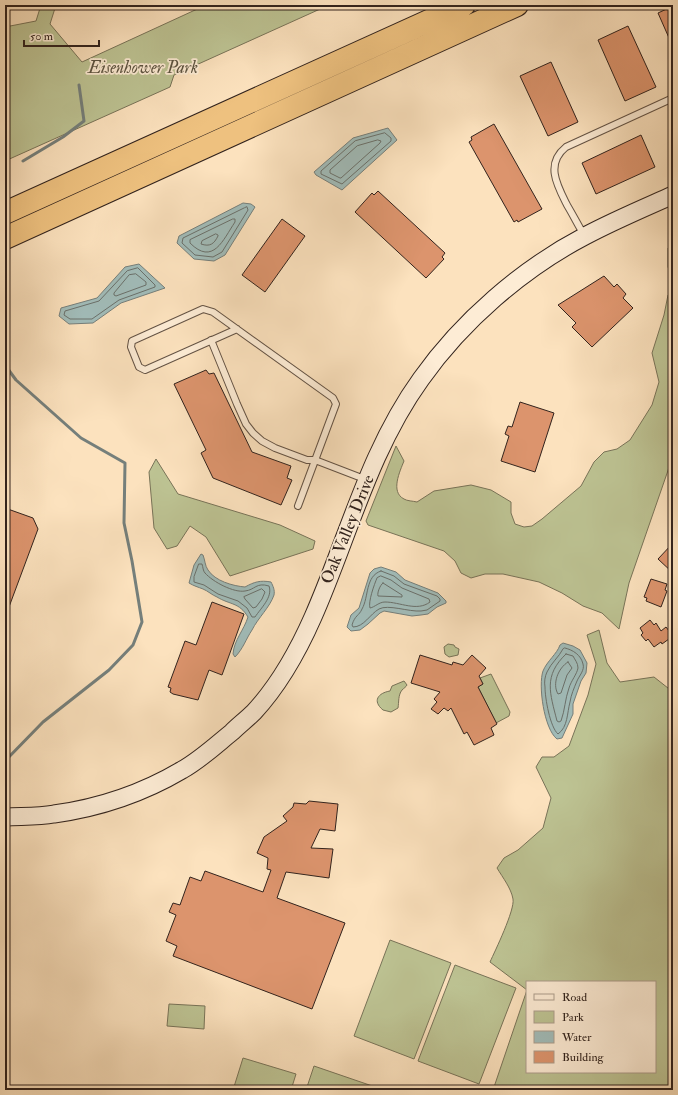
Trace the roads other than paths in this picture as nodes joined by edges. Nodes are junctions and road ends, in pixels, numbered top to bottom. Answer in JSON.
{"nodes":[{"id":1,"x":464,"y":5,"type":"edge"},
{"id":2,"x":518,"y":5,"type":"edge"},
{"id":3,"x":673,"y":98,"type":"edge"},
{"id":4,"x":673,"y":195,"type":"edge"},
{"id":5,"x":5,"y":213,"type":"edge"},
{"id":6,"x":584,"y":236,"type":"junction"},
{"id":7,"x":5,"y":238,"type":"edge"},
{"id":8,"x":237,"y":329,"type":"junction"},
{"id":9,"x":211,"y":340,"type":"junction"},
{"id":10,"x":315,"y":460,"type":"junction"},
{"id":11,"x":367,"y":480,"type":"junction"},
{"id":12,"x":298,"y":506,"type":"dead end"},
{"id":13,"x":5,"y":817,"type":"edge"}],
"edges":[{"from":1,"to":5,"type":"highway"},
{"from":2,"to":7,"type":"highway"},
{"from":3,"to":6,"type":"lane"},
{"from":4,"to":6,"type":"street","name":"Oak Valley Drive"},
{"from":6,"to":11,"type":"street","name":"Oak Valley Drive"},
{"from":8,"to":9,"type":"lane"},
{"from":8,"to":9,"type":"lane"},
{"from":8,"to":10,"type":"lane"},
{"from":9,"to":10,"type":"lane"},
{"from":10,"to":11,"type":"lane"},
{"from":10,"to":12,"type":"lane"},
{"from":11,"to":13,"type":"street","name":"Oak Valley Drive"}]}
